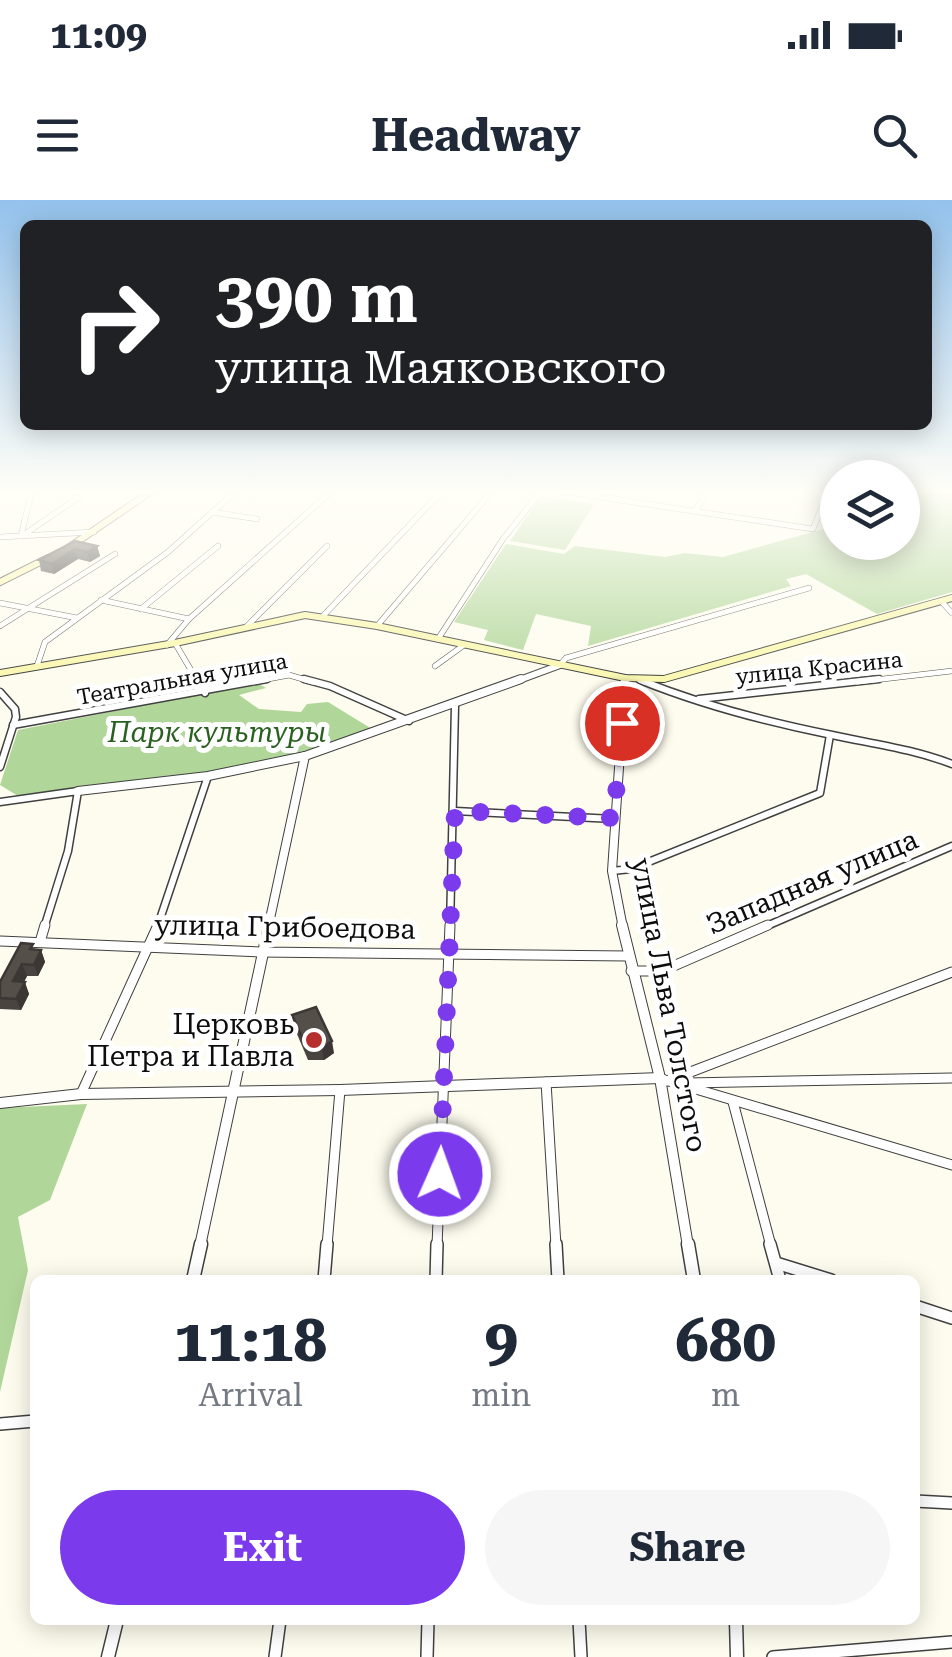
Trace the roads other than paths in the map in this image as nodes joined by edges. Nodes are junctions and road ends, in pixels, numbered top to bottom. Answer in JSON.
{"nodes":[{"id":1,"x":45,"y":558,"type":"edge"},
{"id":2,"x":108,"y":558,"type":"edge"},
{"id":3,"x":160,"y":558,"type":"edge"},
{"id":4,"x":203,"y":558,"type":"edge"},
{"id":5,"x":258,"y":558,"type":"edge"},
{"id":6,"x":316,"y":558,"type":"edge"},
{"id":7,"x":378,"y":558,"type":"edge"},
{"id":8,"x":435,"y":558,"type":"edge"},
{"id":9,"x":490,"y":558,"type":"edge"},
{"id":10,"x":0,"y":582,"type":"edge"},
{"id":11,"x":809,"y":588,"type":"dead end"},
{"id":12,"x":952,"y":598,"type":"edge"},
{"id":13,"x":101,"y":600,"type":"junction"},
{"id":14,"x":941,"y":601,"type":"junction"},
{"id":15,"x":0,"y":604,"type":"edge"},
{"id":16,"x":25,"y":608,"type":"junction"},
{"id":17,"x":141,"y":609,"type":"junction"},
{"id":18,"x":952,"y":613,"type":"edge"},
{"id":19,"x":323,"y":616,"type":"junction"},
{"id":20,"x":77,"y":618,"type":"junction"},
{"id":21,"x":189,"y":620,"type":"junction"},
{"id":22,"x":0,"y":626,"type":"edge"},
{"id":23,"x":246,"y":626,"type":"junction"},
{"id":24,"x":377,"y":626,"type":"junction"},
{"id":25,"x":438,"y":639,"type":"junction"},
{"id":26,"x":171,"y":644,"type":"junction"},
{"id":27,"x":464,"y":645,"type":"junction"},
{"id":28,"x":560,"y":665,"type":"junction"},
{"id":29,"x":36,"y":666,"type":"junction"},
{"id":30,"x":434,"y":666,"type":"dead end"},
{"id":31,"x":952,"y":671,"type":"edge"},
{"id":32,"x":0,"y":673,"type":"edge"},
{"id":33,"x":625,"y":678,"type":"junction"},
{"id":34,"x":640,"y":680,"type":"junction"},
{"id":35,"x":0,"y":692,"type":"edge"},
{"id":36,"x":206,"y":693,"type":"junction"},
{"id":37,"x":690,"y":700,"type":"junction"},
{"id":38,"x":454,"y":706,"type":"junction"},
{"id":39,"x":409,"y":721,"type":"junction"},
{"id":40,"x":14,"y":725,"type":"junction"},
{"id":41,"x":830,"y":736,"type":"junction"},
{"id":42,"x":305,"y":756,"type":"junction"},
{"id":43,"x":951,"y":766,"type":"edge"},
{"id":44,"x":0,"y":767,"type":"edge"},
{"id":45,"x":208,"y":776,"type":"junction"},
{"id":46,"x":78,"y":792,"type":"junction"},
{"id":47,"x":0,"y":802,"type":"edge"},
{"id":48,"x":455,"y":811,"type":"junction"},
{"id":49,"x":614,"y":818,"type":"junction"},
{"id":50,"x":952,"y":846,"type":"edge"},
{"id":51,"x":612,"y":871,"type":"junction"},
{"id":52,"x":0,"y":942,"type":"edge"},
{"id":53,"x":40,"y":942,"type":"junction"},
{"id":54,"x":150,"y":948,"type":"junction"},
{"id":55,"x":260,"y":952,"type":"junction"},
{"id":56,"x":448,"y":952,"type":"junction"},
{"id":57,"x":628,"y":956,"type":"junction"},
{"id":58,"x":631,"y":971,"type":"junction"},
{"id":59,"x":952,"y":972,"type":"edge"},
{"id":60,"x":952,"y":1078,"type":"edge"},
{"id":61,"x":664,"y":1079,"type":"junction"},
{"id":62,"x":546,"y":1082,"type":"junction"},
{"id":63,"x":444,"y":1084,"type":"junction"},
{"id":64,"x":340,"y":1090,"type":"junction"},
{"id":65,"x":234,"y":1092,"type":"junction"},
{"id":66,"x":82,"y":1094,"type":"junction"},
{"id":67,"x":0,"y":1102,"type":"edge"},
{"id":68,"x":733,"y":1102,"type":"junction"},
{"id":69,"x":952,"y":1165,"type":"edge"},
{"id":70,"x":776,"y":1263,"type":"junction"},
{"id":71,"x":194,"y":1275,"type":"edge"},
{"id":72,"x":324,"y":1275,"type":"edge"},
{"id":73,"x":436,"y":1275,"type":"edge"},
{"id":74,"x":558,"y":1275,"type":"edge"},
{"id":75,"x":693,"y":1275,"type":"edge"},
{"id":76,"x":779,"y":1275,"type":"edge"},
{"id":77,"x":814,"y":1275,"type":"edge"},
{"id":78,"x":920,"y":1308,"type":"edge"},
{"id":79,"x":952,"y":1318,"type":"edge"},
{"id":80,"x":30,"y":1421,"type":"edge"},
{"id":81,"x":0,"y":1424,"type":"edge"},
{"id":82,"x":920,"y":1501,"type":"edge"},
{"id":83,"x":952,"y":1503,"type":"edge"},
{"id":84,"x":115,"y":1625,"type":"edge"},
{"id":85,"x":279,"y":1625,"type":"edge"},
{"id":86,"x":428,"y":1625,"type":"edge"},
{"id":87,"x":579,"y":1625,"type":"edge"},
{"id":88,"x":736,"y":1625,"type":"edge"},
{"id":89,"x":952,"y":1642,"type":"edge"},
{"id":90,"x":885,"y":1654,"type":"edge"},
{"id":91,"x":108,"y":1657,"type":"edge"},
{"id":92,"x":275,"y":1657,"type":"edge"},
{"id":93,"x":427,"y":1657,"type":"edge"},
{"id":94,"x":581,"y":1657,"type":"edge"},
{"id":95,"x":738,"y":1657,"type":"edge"},
{"id":96,"x":774,"y":1657,"type":"edge"}],
"edges":[{"from":1,"to":10,"type":"main road"},
{"from":2,"to":16,"type":"street"},
{"from":3,"to":13,"type":"street"},
{"from":4,"to":17,"type":"street"},
{"from":5,"to":21,"type":"street"},
{"from":6,"to":23,"type":"street"},
{"from":7,"to":19,"type":"street"},
{"from":8,"to":24,"type":"street"},
{"from":9,"to":25,"type":"street"},
{"from":11,"to":28,"type":"street"},
{"from":12,"to":14,"type":"main road"},
{"from":13,"to":17,"type":"street"},
{"from":13,"to":20,"type":"street"},
{"from":14,"to":18,"type":"street"},
{"from":14,"to":34,"type":"main road"},
{"from":15,"to":16,"type":"street"},
{"from":16,"to":20,"type":"street"},
{"from":16,"to":22,"type":"street"},
{"from":17,"to":21,"type":"street"},
{"from":19,"to":23,"type":"main road"},
{"from":19,"to":24,"type":"main road"},
{"from":20,"to":29,"type":"street"},
{"from":21,"to":26,"type":"street"},
{"from":23,"to":26,"type":"main road"},
{"from":24,"to":25,"type":"main road"},
{"from":25,"to":27,"type":"main road"},
{"from":26,"to":29,"type":"main road"},
{"from":26,"to":36,"type":"street"},
{"from":27,"to":28,"type":"main road"},
{"from":27,"to":30,"type":"street"},
{"from":28,"to":33,"type":"main road"},
{"from":28,"to":38,"type":"street"},
{"from":29,"to":32,"type":"main road"},
{"from":31,"to":37,"type":"street","name":"улица Красина"},
{"from":33,"to":34,"type":"main road"},
{"from":33,"to":49,"type":"street","name":"улица Льва Толстого"},
{"from":34,"to":37,"type":"street"},
{"from":35,"to":40,"type":"street"},
{"from":36,"to":39,"type":"street","name":"Театральная улица"},
{"from":36,"to":40,"type":"street","name":"Театральная улица"},
{"from":37,"to":41,"type":"street"},
{"from":38,"to":39,"type":"street"},
{"from":38,"to":48,"type":"street"},
{"from":39,"to":42,"type":"street"},
{"from":40,"to":44,"type":"street"},
{"from":41,"to":43,"type":"street"},
{"from":41,"to":51,"type":"street"},
{"from":42,"to":45,"type":"street"},
{"from":42,"to":55,"type":"street"},
{"from":45,"to":46,"type":"street"},
{"from":45,"to":54,"type":"street"},
{"from":46,"to":47,"type":"street"},
{"from":46,"to":53,"type":"street"},
{"from":48,"to":49,"type":"street"},
{"from":48,"to":56,"type":"street"},
{"from":49,"to":51,"type":"street","name":"улица Льва Толстого"},
{"from":50,"to":58,"type":"street","name":"Западная улица"},
{"from":51,"to":57,"type":"street","name":"улица Льва Толстого"},
{"from":52,"to":53,"type":"street","name":"улица Грибоедова"},
{"from":53,"to":54,"type":"street","name":"улица Грибоедова"},
{"from":54,"to":55,"type":"street","name":"улица Грибоедова"},
{"from":54,"to":66,"type":"street"},
{"from":55,"to":56,"type":"street","name":"улица Грибоедова"},
{"from":55,"to":65,"type":"street"},
{"from":56,"to":57,"type":"street","name":"улица Грибоедова"},
{"from":56,"to":63,"type":"street"},
{"from":57,"to":58,"type":"street","name":"улица Льва Толстого"},
{"from":58,"to":61,"type":"street","name":"улица Льва Толстого"},
{"from":59,"to":61,"type":"street"},
{"from":60,"to":61,"type":"street"},
{"from":61,"to":62,"type":"street"},
{"from":61,"to":68,"type":"street"},
{"from":61,"to":75,"type":"street","name":"улица Льва Толстого"},
{"from":62,"to":63,"type":"street"},
{"from":62,"to":74,"type":"street"},
{"from":63,"to":64,"type":"street"},
{"from":63,"to":73,"type":"street"},
{"from":64,"to":65,"type":"street"},
{"from":64,"to":72,"type":"street"},
{"from":65,"to":66,"type":"street"},
{"from":65,"to":71,"type":"street"},
{"from":66,"to":67,"type":"street"},
{"from":68,"to":69,"type":"street"},
{"from":68,"to":70,"type":"street"},
{"from":70,"to":76,"type":"street"},
{"from":70,"to":77,"type":"street"},
{"from":78,"to":79,"type":"street"},
{"from":80,"to":81,"type":"street"},
{"from":82,"to":83,"type":"street"},
{"from":84,"to":91,"type":"street"},
{"from":85,"to":92,"type":"street"},
{"from":86,"to":93,"type":"street"},
{"from":87,"to":94,"type":"street"},
{"from":88,"to":95,"type":"street"},
{"from":89,"to":90,"type":"street"},
{"from":90,"to":96,"type":"street"}]}
